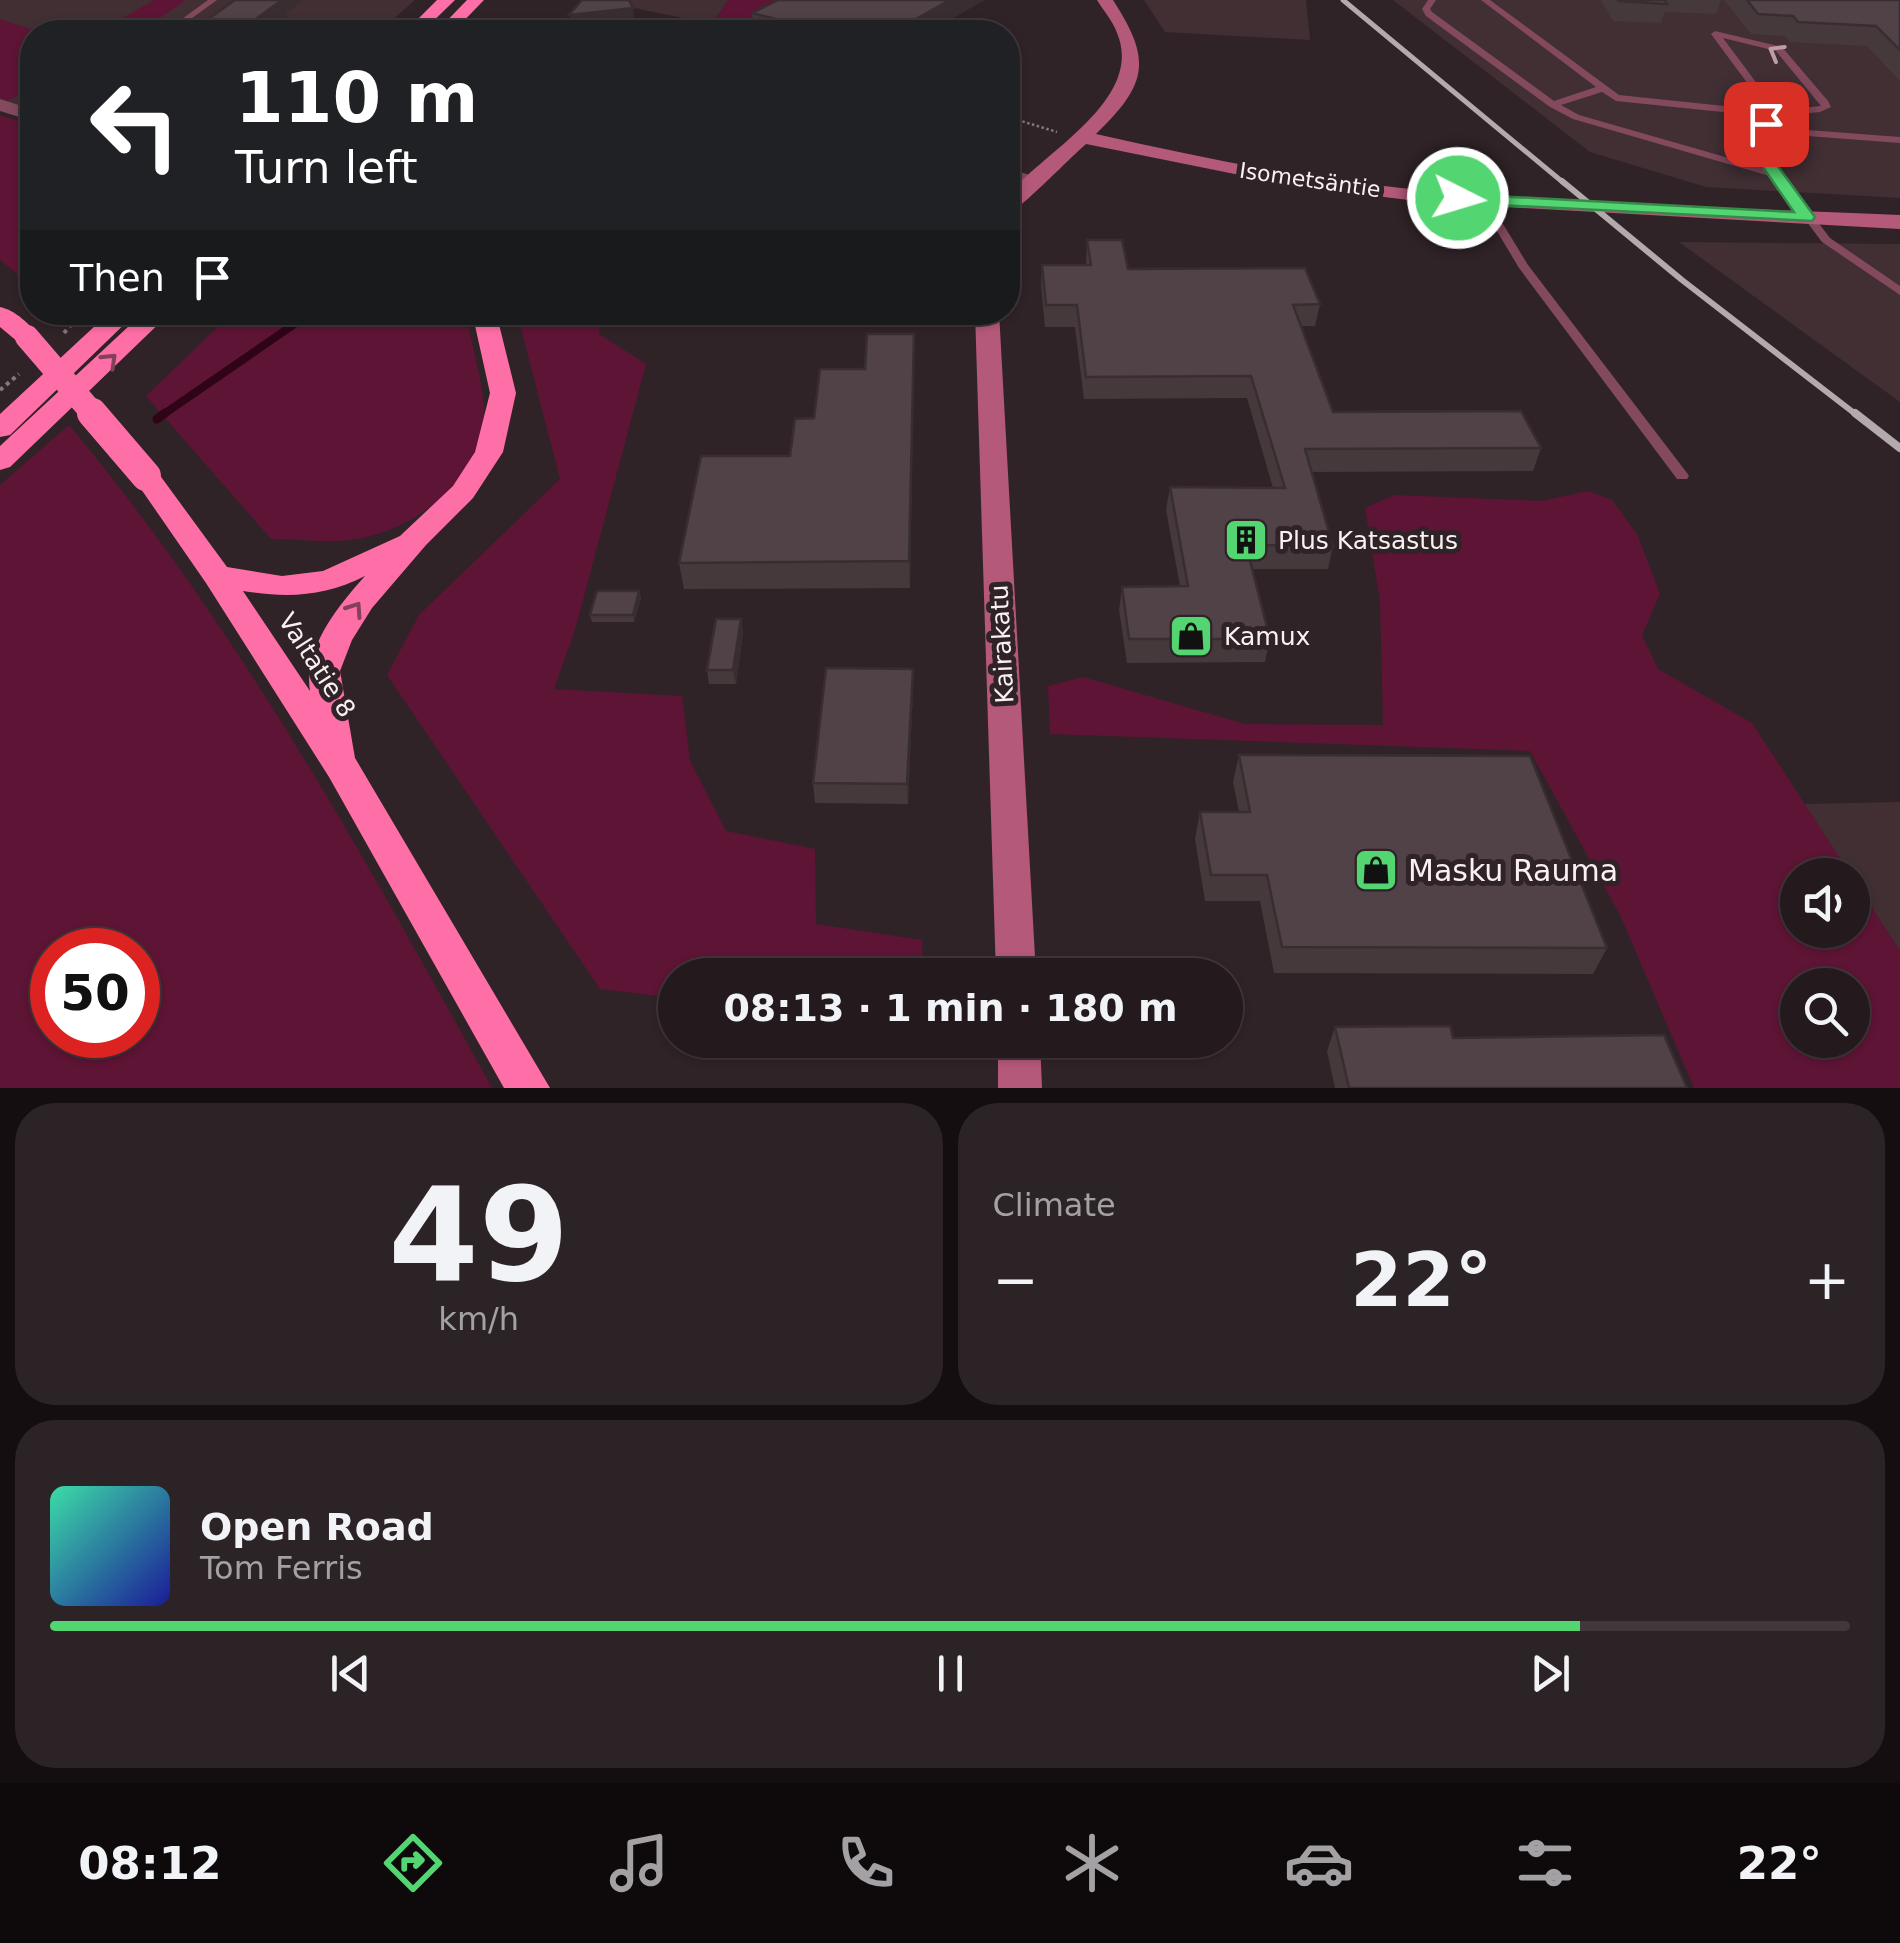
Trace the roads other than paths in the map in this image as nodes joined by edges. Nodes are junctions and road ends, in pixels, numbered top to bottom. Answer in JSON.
{"nodes":[{"id":1,"x":213,"y":0,"type":"edge"},
{"id":2,"x":447,"y":0,"type":"edge"},
{"id":3,"x":476,"y":0,"type":"edge"},
{"id":4,"x":1106,"y":0,"type":"edge"},
{"id":5,"x":1432,"y":0,"type":"edge"},
{"id":6,"x":1485,"y":0,"type":"edge"},
{"id":7,"x":185,"y":20,"type":"edge"},
{"id":8,"x":426,"y":20,"type":"edge"},
{"id":9,"x":456,"y":20,"type":"edge"},
{"id":10,"x":1603,"y":88,"type":"junction"},
{"id":11,"x":1554,"y":105,"type":"junction"},
{"id":12,"x":1768,"y":119,"type":"junction"},
{"id":13,"x":1075,"y":131,"type":"junction"},
{"id":14,"x":1760,"y":135,"type":"junction"},
{"id":15,"x":1900,"y":140,"type":"edge"},
{"id":16,"x":1773,"y":174,"type":"junction"},
{"id":17,"x":1020,"y":178,"type":"edge"},
{"id":18,"x":1031,"y":181,"type":"junction"},
{"id":19,"x":1020,"y":194,"type":"edge"},
{"id":20,"x":1484,"y":201,"type":"junction"},
{"id":21,"x":1806,"y":217,"type":"junction"},
{"id":22,"x":1900,"y":222,"type":"edge"},
{"id":23,"x":1900,"y":291,"type":"edge"},
{"id":24,"x":0,"y":314,"type":"edge"},
{"id":25,"x":115,"y":325,"type":"edge"},
{"id":26,"x":143,"y":325,"type":"edge"},
{"id":27,"x":487,"y":325,"type":"edge"},
{"id":28,"x":988,"y":325,"type":"edge"},
{"id":29,"x":53,"y":398,"type":"junction"},
{"id":30,"x":0,"y":430,"type":"edge"},
{"id":31,"x":0,"y":461,"type":"edge"},
{"id":32,"x":1682,"y":476,"type":"dead end"},
{"id":33,"x":415,"y":538,"type":"junction"},
{"id":34,"x":217,"y":576,"type":"junction"},
{"id":35,"x":342,"y":767,"type":"junction"},
{"id":36,"x":1015,"y":958,"type":"edge"},
{"id":37,"x":1019,"y":1058,"type":"edge"},
{"id":38,"x":528,"y":1088,"type":"edge"},
{"id":39,"x":1020,"y":1088,"type":"edge"}],
"edges":[{"from":1,"to":7,"type":"lane"},
{"from":2,"to":8,"type":"highway"},
{"from":3,"to":9,"type":"highway"},
{"from":4,"to":13,"type":"main road"},
{"from":5,"to":11,"type":"lane"},
{"from":6,"to":10,"type":"lane"},
{"from":10,"to":11,"type":"lane"},
{"from":10,"to":12,"type":"lane"},
{"from":11,"to":16,"type":"lane"},
{"from":12,"to":12,"type":"lane","one_way":true},
{"from":12,"to":14,"type":"lane"},
{"from":13,"to":18,"type":"main road"},
{"from":13,"to":20,"type":"main road","name":"Isometsäntie"},
{"from":14,"to":15,"type":"lane"},
{"from":14,"to":16,"type":"lane"},
{"from":16,"to":21,"type":"lane"},
{"from":17,"to":18,"type":"street"},
{"from":18,"to":19,"type":"main road"},
{"from":20,"to":21,"type":"main road","name":"Isometsäntie"},
{"from":20,"to":32,"type":"lane"},
{"from":21,"to":22,"type":"main road","name":"Isometsäntie"},
{"from":21,"to":23,"type":"lane"},
{"from":24,"to":34,"type":"highway","name":"Valtatie 8","bridge":true},
{"from":25,"to":29,"type":"highway"},
{"from":29,"to":26,"type":"highway","one_way":true},
{"from":27,"to":33,"type":"highway"},
{"from":28,"to":36,"type":"main road","name":"Kairakatu"},
{"from":29,"to":30,"type":"highway"},
{"from":29,"to":31,"type":"highway"},
{"from":33,"to":34,"type":"highway"},
{"from":35,"to":33,"type":"highway","one_way":true},
{"from":34,"to":35,"type":"highway","name":"Valtatie 8"},
{"from":35,"to":38,"type":"highway","name":"Valtatie 8"},
{"from":37,"to":39,"type":"main road"}]}
